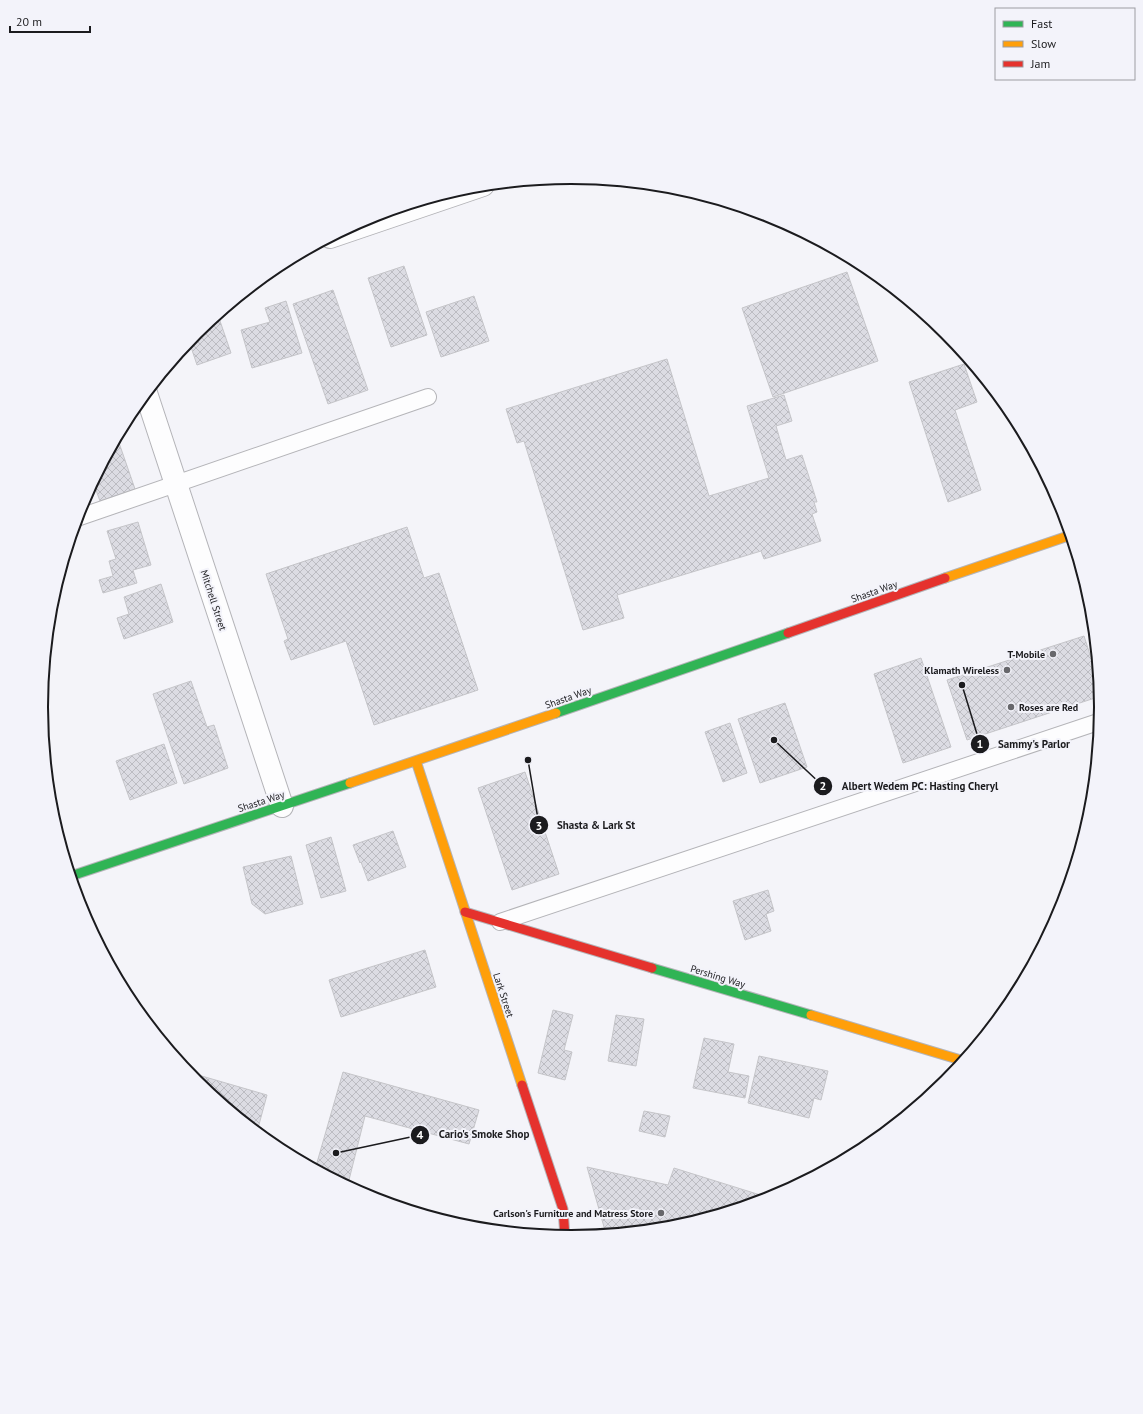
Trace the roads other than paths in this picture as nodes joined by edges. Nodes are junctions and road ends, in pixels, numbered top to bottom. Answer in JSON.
{"nodes":[{"id":1,"x":438,"y":201,"type":"edge"},
{"id":2,"x":370,"y":224,"type":"edge"},
{"id":3,"x":428,"y":398,"type":"dead end"},
{"id":4,"x":148,"y":399,"type":"edge"},
{"id":5,"x":176,"y":485,"type":"junction"},
{"id":6,"x":85,"y":515,"type":"edge"},
{"id":7,"x":1066,"y":537,"type":"edge"},
{"id":8,"x":1095,"y":723,"type":"edge"},
{"id":9,"x":416,"y":761,"type":"junction"},
{"id":10,"x":282,"y":806,"type":"junction"},
{"id":11,"x":76,"y":874,"type":"edge"},
{"id":12,"x":465,"y":912,"type":"junction"},
{"id":13,"x":500,"y":922,"type":"junction"},
{"id":14,"x":958,"y":1059,"type":"edge"},
{"id":15,"x":564,"y":1230,"type":"edge"}],
"edges":[{"from":1,"to":2,"type":"street"},
{"from":3,"to":5,"type":"lane"},
{"from":4,"to":5,"type":"street","name":"Mitchell Street"},
{"from":5,"to":6,"type":"lane"},
{"from":5,"to":10,"type":"street","name":"Mitchell Street"},
{"from":7,"to":9,"type":"main road","name":"Shasta Way"},
{"from":8,"to":13,"type":"lane"},
{"from":9,"to":10,"type":"main road","name":"Shasta Way"},
{"from":9,"to":12,"type":"main road","name":"Lark Street"},
{"from":10,"to":11,"type":"main road","name":"Shasta Way"},
{"from":12,"to":13,"type":"main road","name":"Pershing Way"},
{"from":12,"to":15,"type":"main road","name":"Lark Street"},
{"from":13,"to":14,"type":"main road","name":"Pershing Way"}]}
